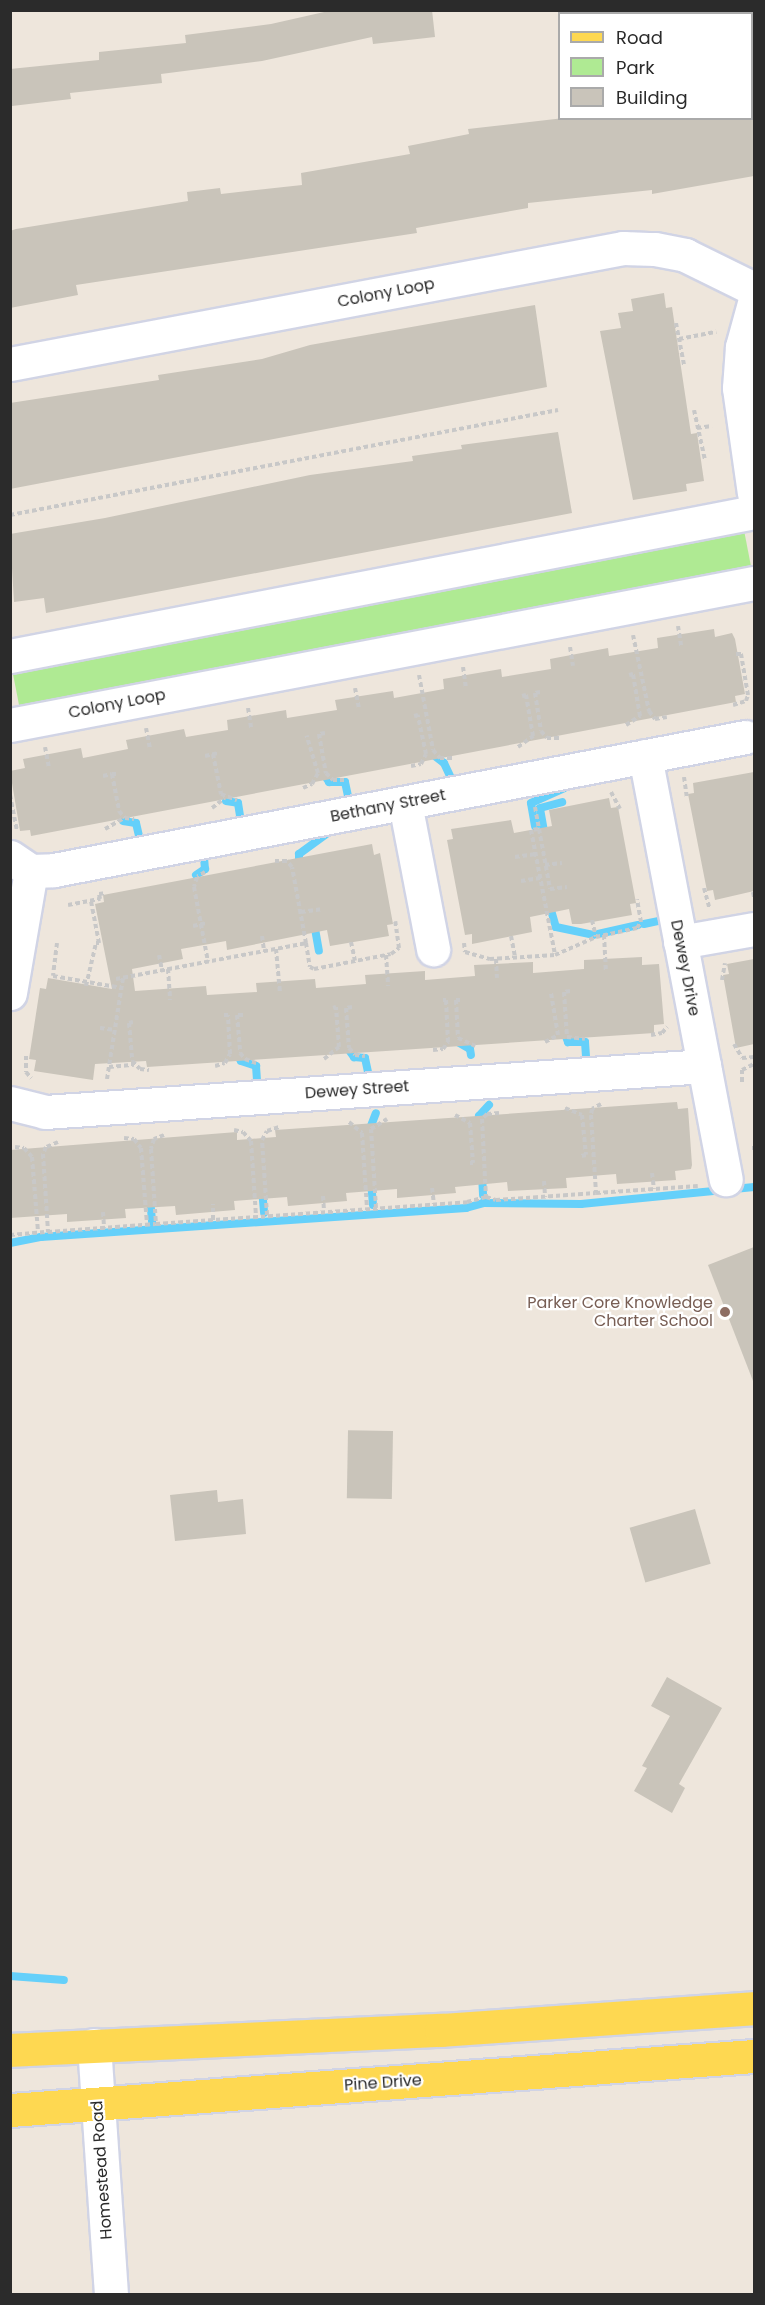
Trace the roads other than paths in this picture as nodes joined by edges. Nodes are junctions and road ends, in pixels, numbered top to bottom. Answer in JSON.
{"nodes":[{"id":1,"x":754,"y":289,"type":"edge"},
{"id":2,"x":754,"y":303,"type":"edge"},
{"id":3,"x":10,"y":364,"type":"edge"},
{"id":4,"x":754,"y":493,"type":"edge"},
{"id":5,"x":754,"y":512,"type":"edge"},
{"id":6,"x":754,"y":583,"type":"edge"},
{"id":7,"x":10,"y":656,"type":"edge"},
{"id":8,"x":10,"y":725,"type":"edge"},
{"id":9,"x":745,"y":737,"type":"dead end"},
{"id":10,"x":645,"y":756,"type":"junction"},
{"id":11,"x":405,"y":803,"type":"junction"},
{"id":12,"x":21,"y":855,"type":"edge"},
{"id":13,"x":754,"y":929,"type":"edge"},
{"id":14,"x":680,"y":942,"type":"junction"},
{"id":15,"x":433,"y":949,"type":"dead end"},
{"id":16,"x":10,"y":993,"type":"edge"},
{"id":17,"x":704,"y":1066,"type":"junction"},
{"id":18,"x":10,"y":1103,"type":"edge"},
{"id":19,"x":726,"y":1179,"type":"dead end"},
{"id":20,"x":754,"y":2008,"type":"edge"},
{"id":21,"x":94,"y":2045,"type":"junction"},
{"id":22,"x":10,"y":2050,"type":"edge"},
{"id":23,"x":754,"y":2056,"type":"edge"},
{"id":24,"x":98,"y":2103,"type":"junction"},
{"id":25,"x":10,"y":2110,"type":"edge"},
{"id":26,"x":111,"y":2295,"type":"edge"}],
"edges":[{"from":1,"to":3,"type":"street","name":"Colony Loop"},
{"from":2,"to":4,"type":"street"},
{"from":5,"to":7,"type":"street"},
{"from":6,"to":8,"type":"street","name":"Colony Loop"},
{"from":9,"to":10,"type":"street","name":"Bethany Street"},
{"from":10,"to":11,"type":"street","name":"Bethany Street"},
{"from":10,"to":14,"type":"street","name":"Dewey Drive"},
{"from":11,"to":12,"type":"street","name":"Bethany Street"},
{"from":11,"to":15,"type":"street"},
{"from":12,"to":16,"type":"street"},
{"from":13,"to":14,"type":"street"},
{"from":14,"to":17,"type":"street","name":"Dewey Drive"},
{"from":17,"to":18,"type":"street","name":"Dewey Street"},
{"from":17,"to":19,"type":"street","name":"Dewey Drive"},
{"from":20,"to":21,"type":"main road"},
{"from":21,"to":22,"type":"main road"},
{"from":21,"to":24,"type":"street","name":"Homestead Road"},
{"from":23,"to":24,"type":"main road","name":"Pine Drive"},
{"from":24,"to":25,"type":"main road","name":"Pine Drive"},
{"from":24,"to":26,"type":"street","name":"Homestead Road"}]}
